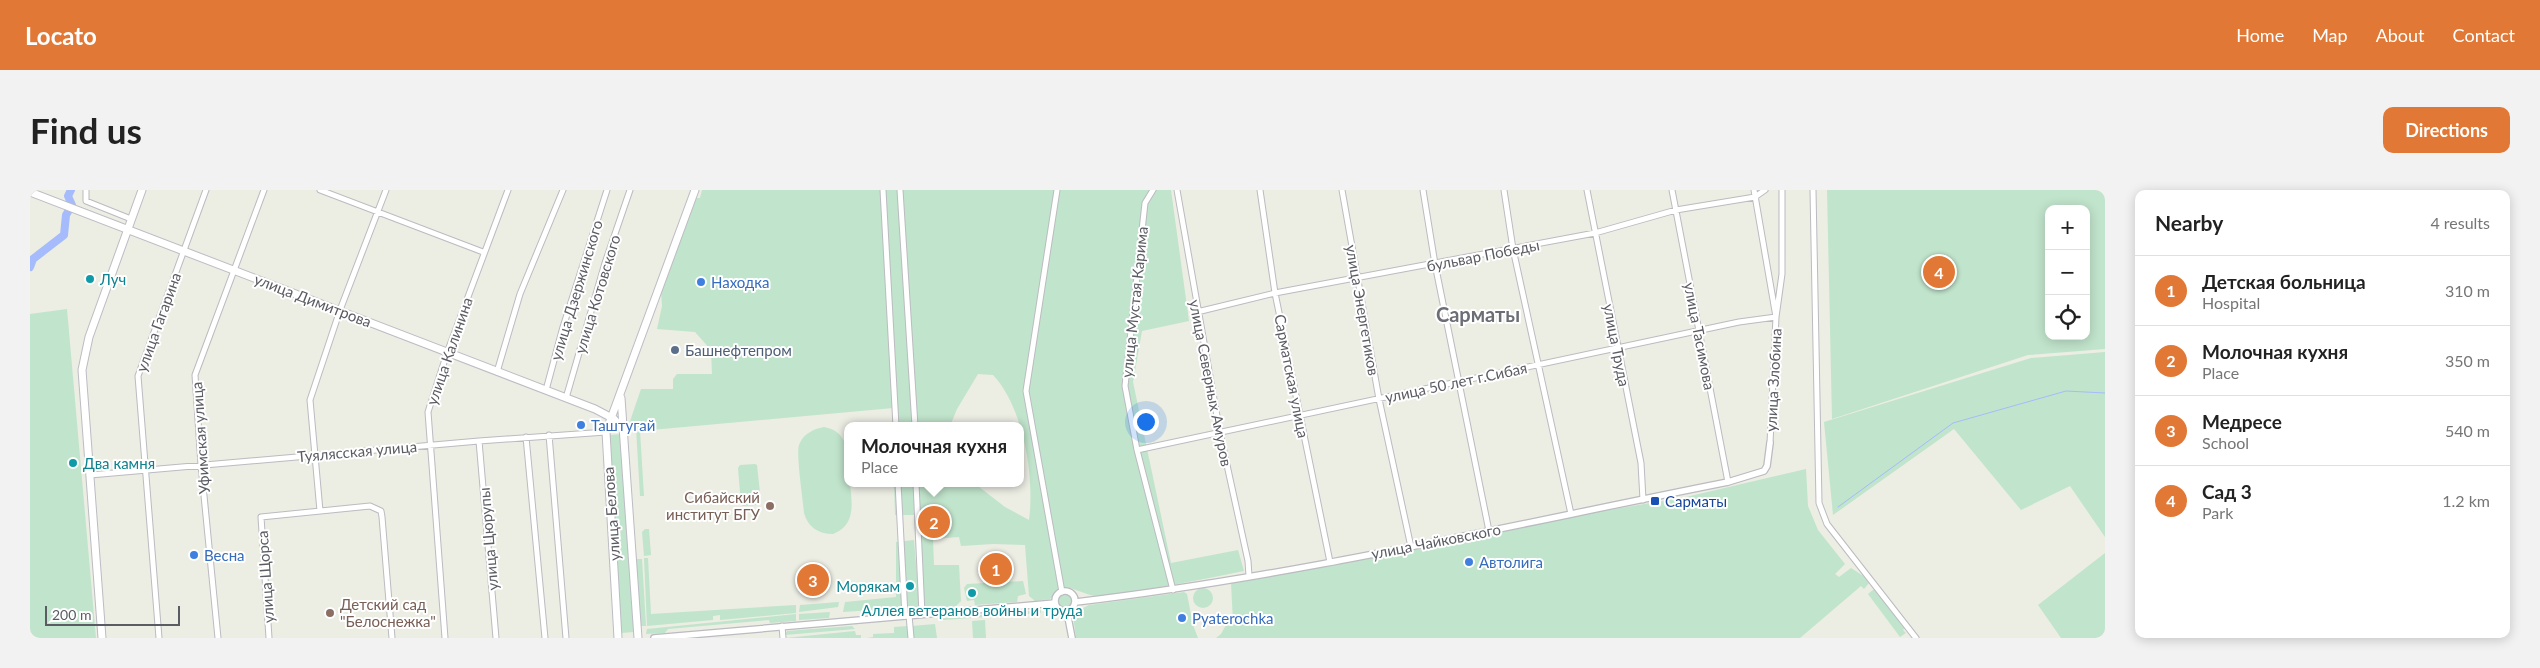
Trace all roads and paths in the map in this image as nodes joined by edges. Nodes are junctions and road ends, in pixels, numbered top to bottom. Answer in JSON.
{"nodes":[{"id":1,"x":86,"y":190,"type":"edge"},
{"id":2,"x":142,"y":190,"type":"edge"},
{"id":3,"x":206,"y":190,"type":"edge"},
{"id":4,"x":264,"y":190,"type":"edge"},
{"id":5,"x":320,"y":190,"type":"edge"},
{"id":6,"x":386,"y":190,"type":"edge"},
{"id":7,"x":508,"y":190,"type":"edge"},
{"id":8,"x":563,"y":190,"type":"edge"},
{"id":9,"x":607,"y":190,"type":"edge"},
{"id":10,"x":630,"y":190,"type":"edge"},
{"id":11,"x":695,"y":190,"type":"edge"},
{"id":12,"x":883,"y":190,"type":"edge"},
{"id":13,"x":900,"y":190,"type":"edge"},
{"id":14,"x":1057,"y":190,"type":"edge"},
{"id":15,"x":1153,"y":190,"type":"edge"},
{"id":16,"x":1176,"y":190,"type":"edge"},
{"id":17,"x":1260,"y":190,"type":"edge"},
{"id":18,"x":1342,"y":190,"type":"edge"},
{"id":19,"x":1423,"y":190,"type":"edge"},
{"id":20,"x":1504,"y":190,"type":"edge"},
{"id":21,"x":1587,"y":190,"type":"edge"},
{"id":22,"x":1672,"y":190,"type":"edge"},
{"id":23,"x":1754,"y":190,"type":"edge"},
{"id":24,"x":1765,"y":190,"type":"edge"},
{"id":25,"x":1782,"y":190,"type":"edge"},
{"id":26,"x":1813,"y":190,"type":"edge"},
{"id":27,"x":30,"y":192,"type":"edge"},
{"id":28,"x":1755,"y":197,"type":"junction"},
{"id":29,"x":1676,"y":210,"type":"junction"},
{"id":30,"x":378,"y":212,"type":"junction"},
{"id":31,"x":131,"y":218,"type":"junction"},
{"id":32,"x":128,"y":230,"type":"junction"},
{"id":33,"x":1594,"y":233,"type":"junction"},
{"id":34,"x":1513,"y":249,"type":"junction"},
{"id":35,"x":184,"y":251,"type":"junction"},
{"id":36,"x":483,"y":252,"type":"junction"},
{"id":37,"x":1435,"y":264,"type":"junction"},
{"id":38,"x":234,"y":270,"type":"junction"},
{"id":39,"x":1356,"y":279,"type":"junction"},
{"id":40,"x":1276,"y":294,"type":"junction"},
{"id":41,"x":340,"y":310,"type":"junction"},
{"id":42,"x":1197,"y":312,"type":"junction"},
{"id":43,"x":1776,"y":316,"type":"junction"},
{"id":44,"x":1698,"y":330,"type":"junction"},
{"id":45,"x":1618,"y":348,"type":"junction"},
{"id":46,"x":447,"y":353,"type":"junction"},
{"id":47,"x":1538,"y":365,"type":"junction"},
{"id":48,"x":497,"y":372,"type":"junction"},
{"id":49,"x":1460,"y":382,"type":"junction"},
{"id":50,"x":546,"y":390,"type":"junction"},
{"id":51,"x":621,"y":393,"type":"junction"},
{"id":52,"x":566,"y":398,"type":"junction"},
{"id":53,"x":1379,"y":399,"type":"junction"},
{"id":54,"x":594,"y":409,"type":"junction"},
{"id":55,"x":1300,"y":416,"type":"junction"},
{"id":56,"x":611,"y":417,"type":"junction"},
{"id":57,"x":896,"y":422,"type":"edge"},
{"id":58,"x":915,"y":422,"type":"edge"},
{"id":59,"x":623,"y":429,"type":"junction"},
{"id":60,"x":606,"y":432,"type":"junction"},
{"id":61,"x":1220,"y":432,"type":"junction"},
{"id":62,"x":548,"y":435,"type":"junction"},
{"id":63,"x":526,"y":437,"type":"junction"},
{"id":64,"x":479,"y":441,"type":"junction"},
{"id":65,"x":1770,"y":443,"type":"joint"},
{"id":66,"x":429,"y":445,"type":"junction"},
{"id":67,"x":1137,"y":450,"type":"junction"},
{"id":68,"x":314,"y":455,"type":"junction"},
{"id":69,"x":201,"y":465,"type":"junction"},
{"id":70,"x":144,"y":470,"type":"junction"},
{"id":71,"x":90,"y":475,"type":"junction"},
{"id":72,"x":1728,"y":482,"type":"junction"},
{"id":73,"x":898,"y":487,"type":"edge"},
{"id":74,"x":916,"y":487,"type":"edge"},
{"id":75,"x":1643,"y":500,"type":"junction"},
{"id":76,"x":320,"y":511,"type":"junction"},
{"id":77,"x":1571,"y":514,"type":"junction"},
{"id":78,"x":1488,"y":531,"type":"junction"},
{"id":79,"x":1411,"y":547,"type":"junction"},
{"id":80,"x":1330,"y":562,"type":"junction"},
{"id":81,"x":1249,"y":576,"type":"junction"},
{"id":82,"x":1173,"y":590,"type":"junction"},
{"id":83,"x":1062,"y":592,"type":"junction"},
{"id":84,"x":1055,"y":602,"type":"junction"},
{"id":85,"x":1076,"y":602,"type":"junction"},
{"id":86,"x":1067,"y":612,"type":"junction"},
{"id":87,"x":922,"y":614,"type":"junction"},
{"id":88,"x":907,"y":616,"type":"junction"},
{"id":89,"x":782,"y":626,"type":"junction"},
{"id":90,"x":102,"y":638,"type":"edge"},
{"id":91,"x":159,"y":638,"type":"edge"},
{"id":92,"x":218,"y":638,"type":"edge"},
{"id":93,"x":269,"y":638,"type":"edge"},
{"id":94,"x":392,"y":638,"type":"edge"},
{"id":95,"x":445,"y":638,"type":"edge"},
{"id":96,"x":496,"y":638,"type":"edge"},
{"id":97,"x":545,"y":638,"type":"edge"},
{"id":98,"x":566,"y":638,"type":"edge"},
{"id":99,"x":618,"y":638,"type":"edge"},
{"id":100,"x":638,"y":638,"type":"edge"},
{"id":101,"x":654,"y":638,"type":"edge"},
{"id":102,"x":783,"y":638,"type":"edge"},
{"id":103,"x":911,"y":638,"type":"edge"},
{"id":104,"x":1072,"y":638,"type":"edge"},
{"id":105,"x":1916,"y":638,"type":"edge"}],
"edges":[{"from":1,"to":31,"type":"street"},
{"from":2,"to":31,"type":"main road"},
{"from":3,"to":35,"type":"street","name":"улица Гагарина"},
{"from":4,"to":38,"type":"street","name":"Уфимская улица"},
{"from":5,"to":30,"type":"street"},
{"from":6,"to":30,"type":"street"},
{"from":7,"to":36,"type":"street","name":"улица Калинина"},
{"from":8,"to":48,"type":"street"},
{"from":9,"to":50,"type":"street","name":"улица Дзержинского"},
{"from":10,"to":52,"type":"street","name":"улица Котовского"},
{"from":11,"to":51,"type":"main road","name":"улица Белова"},
{"from":12,"to":57,"type":"street"},
{"from":13,"to":58,"type":"street"},
{"from":14,"to":83,"type":"street"},
{"from":15,"to":67,"type":"street","name":"улица Мустая Карима"},
{"from":16,"to":42,"type":"street","name":"улица Северных Амуров"},
{"from":17,"to":40,"type":"street","name":"Сарматская улица"},
{"from":18,"to":39,"type":"street","name":"улица Энергетиков"},
{"from":19,"to":37,"type":"street"},
{"from":20,"to":34,"type":"street"},
{"from":21,"to":33,"type":"street","name":"улица Труда"},
{"from":22,"to":29,"type":"street","name":"улица Тасимова"},
{"from":23,"to":28,"type":"street","name":"улица Злобина"},
{"from":24,"to":28,"type":"street","name":"бульвар Победы"},
{"from":25,"to":43,"type":"street","name":"улица Злобина"},
{"from":26,"to":105,"type":"street"},
{"from":27,"to":32,"type":"main road","name":"улица Димитрова"},
{"from":28,"to":29,"type":"street","name":"бульвар Победы"},
{"from":28,"to":43,"type":"street","name":"улица Злобина"},
{"from":29,"to":33,"type":"street","name":"бульвар Победы"},
{"from":29,"to":44,"type":"street","name":"улица Тасимова"},
{"from":30,"to":36,"type":"street"},
{"from":30,"to":41,"type":"street"},
{"from":31,"to":32,"type":"main road"},
{"from":32,"to":35,"type":"main road","name":"улица Димитрова"},
{"from":32,"to":71,"type":"main road"},
{"from":33,"to":34,"type":"street","name":"бульвар Победы"},
{"from":33,"to":45,"type":"street","name":"улица Труда"},
{"from":34,"to":37,"type":"street","name":"бульвар Победы"},
{"from":34,"to":47,"type":"street"},
{"from":35,"to":38,"type":"main road","name":"улица Димитрова"},
{"from":35,"to":70,"type":"street","name":"улица Гагарина"},
{"from":36,"to":46,"type":"street","name":"улица Калинина"},
{"from":37,"to":39,"type":"street","name":"бульвар Победы"},
{"from":37,"to":49,"type":"street"},
{"from":38,"to":41,"type":"main road","name":"улица Димитрова"},
{"from":38,"to":69,"type":"street","name":"Уфимская улица"},
{"from":39,"to":40,"type":"street","name":"бульвар Победы"},
{"from":39,"to":53,"type":"street","name":"улица Энергетиков"},
{"from":40,"to":42,"type":"street","name":"бульвар Победы"},
{"from":40,"to":55,"type":"street","name":"Сарматская улица"},
{"from":41,"to":46,"type":"main road","name":"улица Димитрова"},
{"from":41,"to":68,"type":"street"},
{"from":42,"to":61,"type":"street","name":"улица Северных Амуров"},
{"from":43,"to":44,"type":"street","name":"улица 50 лет г.Сибая"},
{"from":43,"to":65,"type":"street","name":"улица Злобина"},
{"from":44,"to":45,"type":"street","name":"улица 50 лет г.Сибая"},
{"from":44,"to":72,"type":"street","name":"улица Тасимова"},
{"from":45,"to":47,"type":"street","name":"улица 50 лет г.Сибая"},
{"from":45,"to":75,"type":"street","name":"улица Труда"},
{"from":46,"to":48,"type":"main road","name":"улица Димитрова"},
{"from":46,"to":66,"type":"street","name":"улица Калинина"},
{"from":47,"to":49,"type":"street","name":"улица 50 лет г.Сибая"},
{"from":47,"to":77,"type":"street"},
{"from":48,"to":50,"type":"main road","name":"улица Димитрова"},
{"from":49,"to":53,"type":"street","name":"улица 50 лет г.Сибая"},
{"from":49,"to":78,"type":"street"},
{"from":50,"to":52,"type":"main road","name":"улица Димитрова"},
{"from":51,"to":56,"type":"main road","name":"улица Белова"},
{"from":51,"to":59,"type":"main road","name":"улица Белова"},
{"from":52,"to":54,"type":"main road","name":"улица Димитрова"},
{"from":53,"to":55,"type":"street","name":"улица 50 лет г.Сибая"},
{"from":53,"to":79,"type":"street","name":"улица Энергетиков"},
{"from":54,"to":56,"type":"main road","name":"улица Димитрова"},
{"from":54,"to":60,"type":"main road"},
{"from":55,"to":61,"type":"street","name":"улица 50 лет г.Сибая"},
{"from":55,"to":80,"type":"street","name":"Сарматская улица"},
{"from":56,"to":59,"type":"main road","name":"улица Димитрова"},
{"from":56,"to":60,"type":"main road","name":"улица Белова"},
{"from":59,"to":60,"type":"main road","name":"Туялясская улица"},
{"from":59,"to":100,"type":"main road","name":"улица Белова"},
{"from":60,"to":62,"type":"street","name":"Туялясская улица"},
{"from":60,"to":99,"type":"main road","name":"улица Белова"},
{"from":61,"to":67,"type":"street","name":"улица 50 лет г.Сибая"},
{"from":61,"to":81,"type":"street","name":"улица Северных Амуров"},
{"from":62,"to":63,"type":"street","name":"Туялясская улица"},
{"from":62,"to":98,"type":"street"},
{"from":63,"to":64,"type":"street","name":"Туялясская улица"},
{"from":63,"to":97,"type":"street"},
{"from":64,"to":66,"type":"street","name":"Туялясская улица"},
{"from":64,"to":96,"type":"street","name":"улица Цюрупы"},
{"from":65,"to":72,"type":"street","name":"улица Чайковского"},
{"from":66,"to":68,"type":"street","name":"Туялясская улица"},
{"from":66,"to":95,"type":"street","name":"улица Калинина"},
{"from":67,"to":82,"type":"street","name":"улица Мустая Карима"},
{"from":68,"to":69,"type":"street","name":"Туялясская улица"},
{"from":68,"to":76,"type":"street"},
{"from":69,"to":70,"type":"street","name":"Туялясская улица"},
{"from":69,"to":92,"type":"street","name":"Уфимская улица"},
{"from":70,"to":71,"type":"street","name":"Туялясская улица"},
{"from":70,"to":91,"type":"street","name":"улица Гагарина"},
{"from":71,"to":90,"type":"main road"},
{"from":72,"to":75,"type":"street","name":"улица Чайковского"},
{"from":73,"to":88,"type":"street"},
{"from":74,"to":87,"type":"street"},
{"from":75,"to":77,"type":"street","name":"улица Чайковского"},
{"from":76,"to":93,"type":"street","name":"улица Щорса"},
{"from":76,"to":94,"type":"street"},
{"from":77,"to":78,"type":"street","name":"улица Чайковского"},
{"from":78,"to":79,"type":"street","name":"улица Чайковского"},
{"from":79,"to":80,"type":"street","name":"улица Чайковского"},
{"from":80,"to":81,"type":"street","name":"улица Чайковского"},
{"from":81,"to":82,"type":"street","name":"улица Чайковского"},
{"from":82,"to":85,"type":"street","name":"улица Чайковского"},
{"from":83,"to":84,"type":"street"},
{"from":83,"to":85,"type":"street"},
{"from":84,"to":86,"type":"street"},
{"from":84,"to":87,"type":"street"},
{"from":85,"to":86,"type":"street"},
{"from":86,"to":104,"type":"street"},
{"from":87,"to":88,"type":"street"},
{"from":88,"to":89,"type":"street"},
{"from":88,"to":103,"type":"street"},
{"from":89,"to":101,"type":"street"},
{"from":89,"to":102,"type":"street"}]}
